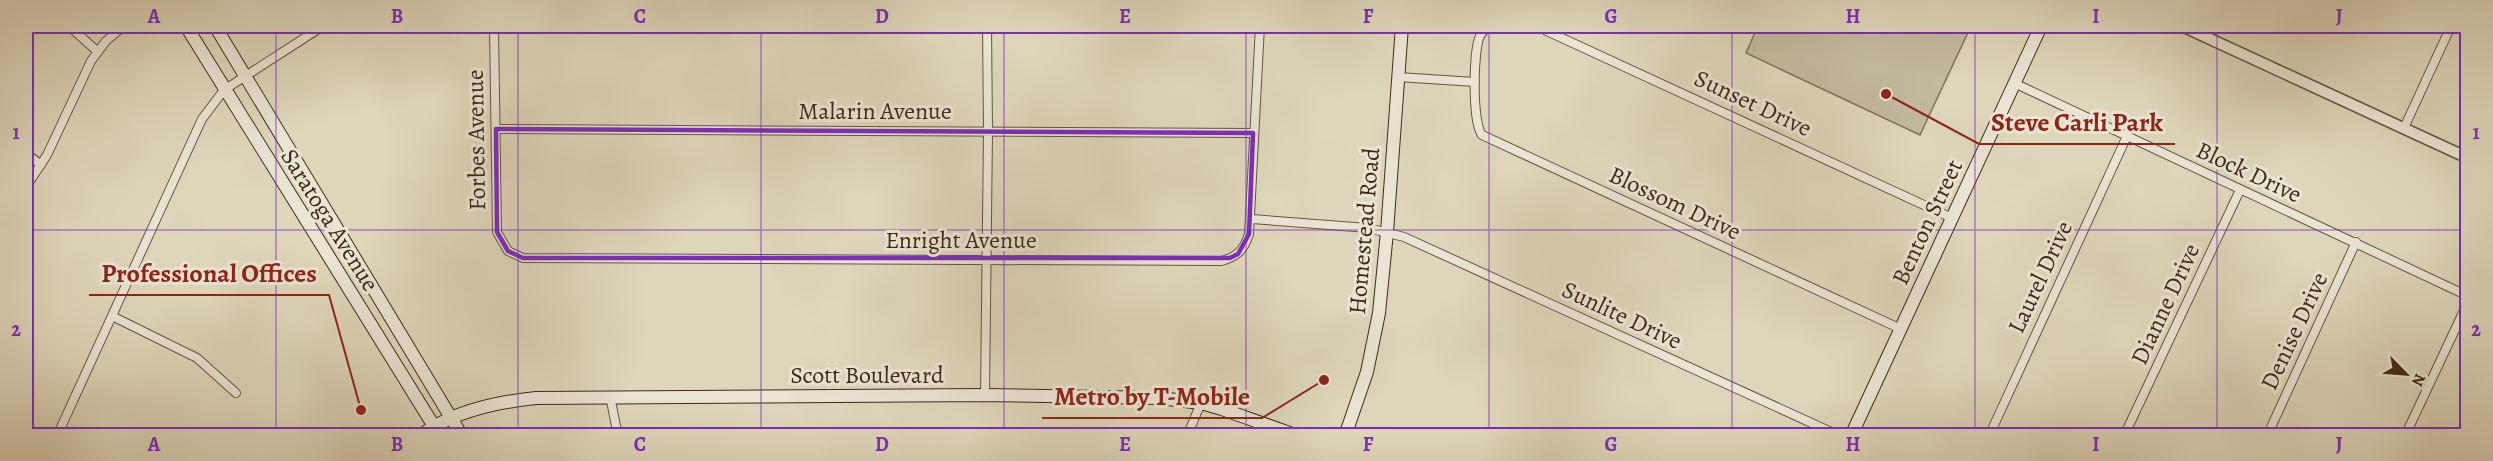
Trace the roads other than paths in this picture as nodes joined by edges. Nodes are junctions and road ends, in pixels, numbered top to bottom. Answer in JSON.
{"nodes":[{"id":1,"x":69,"y":26,"type":"edge"},
{"id":2,"x":124,"y":26,"type":"edge"},
{"id":3,"x":186,"y":26,"type":"edge"},
{"id":4,"x":215,"y":26,"type":"edge"},
{"id":5,"x":323,"y":26,"type":"edge"},
{"id":6,"x":495,"y":26,"type":"edge"},
{"id":7,"x":987,"y":26,"type":"edge"},
{"id":8,"x":1260,"y":26,"type":"edge"},
{"id":9,"x":1402,"y":26,"type":"edge"},
{"id":10,"x":1490,"y":26,"type":"edge"},
{"id":11,"x":1536,"y":26,"type":"edge"},
{"id":12,"x":2041,"y":26,"type":"edge"},
{"id":13,"x":2183,"y":26,"type":"edge"},
{"id":14,"x":2451,"y":26,"type":"edge"},
{"id":15,"x":98,"y":52,"type":"junction"},
{"id":16,"x":244,"y":75,"type":"junction"},
{"id":17,"x":1398,"y":77,"type":"junction"},
{"id":18,"x":1475,"y":82,"type":"junction"},
{"id":19,"x":2014,"y":83,"type":"junction"},
{"id":20,"x":224,"y":90,"type":"junction"},
{"id":21,"x":2404,"y":128,"type":"junction"},
{"id":22,"x":496,"y":129,"type":"junction"},
{"id":23,"x":988,"y":131,"type":"junction"},
{"id":24,"x":1253,"y":132,"type":"junction"},
{"id":25,"x":2127,"y":136,"type":"junction"},
{"id":26,"x":26,"y":153,"type":"edge"},
{"id":27,"x":2468,"y":158,"type":"edge"},
{"id":28,"x":41,"y":165,"type":"junction"},
{"id":29,"x":26,"y":187,"type":"edge"},
{"id":30,"x":2240,"y":190,"type":"junction"},
{"id":31,"x":1952,"y":218,"type":"junction"},
{"id":32,"x":1252,"y":219,"type":"junction"},
{"id":33,"x":1388,"y":232,"type":"junction"},
{"id":34,"x":2356,"y":243,"type":"junction"},
{"id":35,"x":508,"y":251,"type":"joint"},
{"id":36,"x":987,"y":260,"type":"junction"},
{"id":37,"x":2468,"y":296,"type":"edge"},
{"id":38,"x":2468,"y":302,"type":"edge"},
{"id":39,"x":112,"y":316,"type":"junction"},
{"id":40,"x":1901,"y":329,"type":"junction"},
{"id":41,"x":236,"y":393,"type":"dead end"},
{"id":42,"x":985,"y":395,"type":"junction"},
{"id":43,"x":610,"y":396,"type":"junction"},
{"id":44,"x":1201,"y":403,"type":"junction"},
{"id":45,"x":451,"y":418,"type":"junction"},
{"id":46,"x":437,"y":430,"type":"edge"},
{"id":47,"x":57,"y":435,"type":"edge"},
{"id":48,"x":420,"y":435,"type":"edge"},
{"id":49,"x":462,"y":435,"type":"edge"},
{"id":50,"x":618,"y":435,"type":"edge"},
{"id":51,"x":1188,"y":435,"type":"edge"},
{"id":52,"x":1298,"y":435,"type":"edge"},
{"id":53,"x":1345,"y":435,"type":"edge"},
{"id":54,"x":1840,"y":435,"type":"edge"},
{"id":55,"x":1851,"y":435,"type":"edge"},
{"id":56,"x":1989,"y":435,"type":"edge"},
{"id":57,"x":2124,"y":435,"type":"edge"},
{"id":58,"x":2267,"y":435,"type":"edge"},
{"id":59,"x":2405,"y":435,"type":"edge"}],
"edges":[{"from":1,"to":15,"type":"street"},
{"from":2,"to":15,"type":"street"},
{"from":3,"to":20,"type":"main road","name":"Saratoga Avenue"},
{"from":4,"to":16,"type":"main road","name":"Saratoga Avenue"},
{"from":5,"to":16,"type":"street"},
{"from":6,"to":22,"type":"street","name":"Forbes Avenue"},
{"from":7,"to":23,"type":"street"},
{"from":8,"to":24,"type":"street","name":"Enright Avenue"},
{"from":9,"to":17,"type":"main road","name":"Homestead Road"},
{"from":10,"to":18,"type":"street"},
{"from":11,"to":31,"type":"street","name":"Sunset Drive"},
{"from":12,"to":19,"type":"main road","name":"Benton Street"},
{"from":13,"to":21,"type":"street"},
{"from":14,"to":21,"type":"street"},
{"from":15,"to":28,"type":"street"},
{"from":16,"to":20,"type":"street"},
{"from":16,"to":45,"type":"main road","name":"Saratoga Avenue"},
{"from":17,"to":18,"type":"street"},
{"from":17,"to":33,"type":"main road","name":"Homestead Road"},
{"from":18,"to":40,"type":"street","name":"Blossom Drive"},
{"from":19,"to":25,"type":"street","name":"Block Drive"},
{"from":19,"to":31,"type":"main road","name":"Benton Street"},
{"from":20,"to":39,"type":"street"},
{"from":20,"to":46,"type":"main road","name":"Saratoga Avenue"},
{"from":21,"to":27,"type":"street"},
{"from":22,"to":23,"type":"street","name":"Malarin Avenue"},
{"from":22,"to":35,"type":"street","name":"Forbes Avenue"},
{"from":23,"to":24,"type":"street","name":"Malarin Avenue"},
{"from":23,"to":36,"type":"street"},
{"from":24,"to":32,"type":"street","name":"Enright Avenue"},
{"from":25,"to":30,"type":"street","name":"Block Drive"},
{"from":25,"to":56,"type":"street","name":"Laurel Drive"},
{"from":26,"to":28,"type":"street"},
{"from":28,"to":29,"type":"street"},
{"from":30,"to":34,"type":"street","name":"Block Drive"},
{"from":30,"to":57,"type":"street","name":"Dianne Drive"},
{"from":31,"to":40,"type":"main road","name":"Benton Street"},
{"from":32,"to":33,"type":"street"},
{"from":32,"to":36,"type":"street","name":"Enright Avenue"},
{"from":33,"to":53,"type":"main road","name":"Homestead Road"},
{"from":33,"to":54,"type":"street","name":"Sunlite Drive"},
{"from":34,"to":37,"type":"street","name":"Block Drive"},
{"from":34,"to":58,"type":"street","name":"Denise Drive"},
{"from":35,"to":36,"type":"street","name":"Enright Avenue"},
{"from":36,"to":42,"type":"street"},
{"from":38,"to":59,"type":"street"},
{"from":39,"to":41,"type":"street"},
{"from":39,"to":47,"type":"street"},
{"from":40,"to":55,"type":"main road","name":"Benton Street"},
{"from":42,"to":43,"type":"main road","name":"Scott Boulevard"},
{"from":42,"to":44,"type":"main road","name":"Scott Boulevard"},
{"from":43,"to":45,"type":"main road","name":"Scott Boulevard"},
{"from":43,"to":50,"type":"street"},
{"from":44,"to":51,"type":"street"},
{"from":44,"to":52,"type":"main road","name":"Scott Boulevard"},
{"from":45,"to":46,"type":"main road","name":"Scott Boulevard"},
{"from":45,"to":49,"type":"main road","name":"Saratoga Avenue"},
{"from":46,"to":48,"type":"main road","name":"Scott Boulevard"}]}
